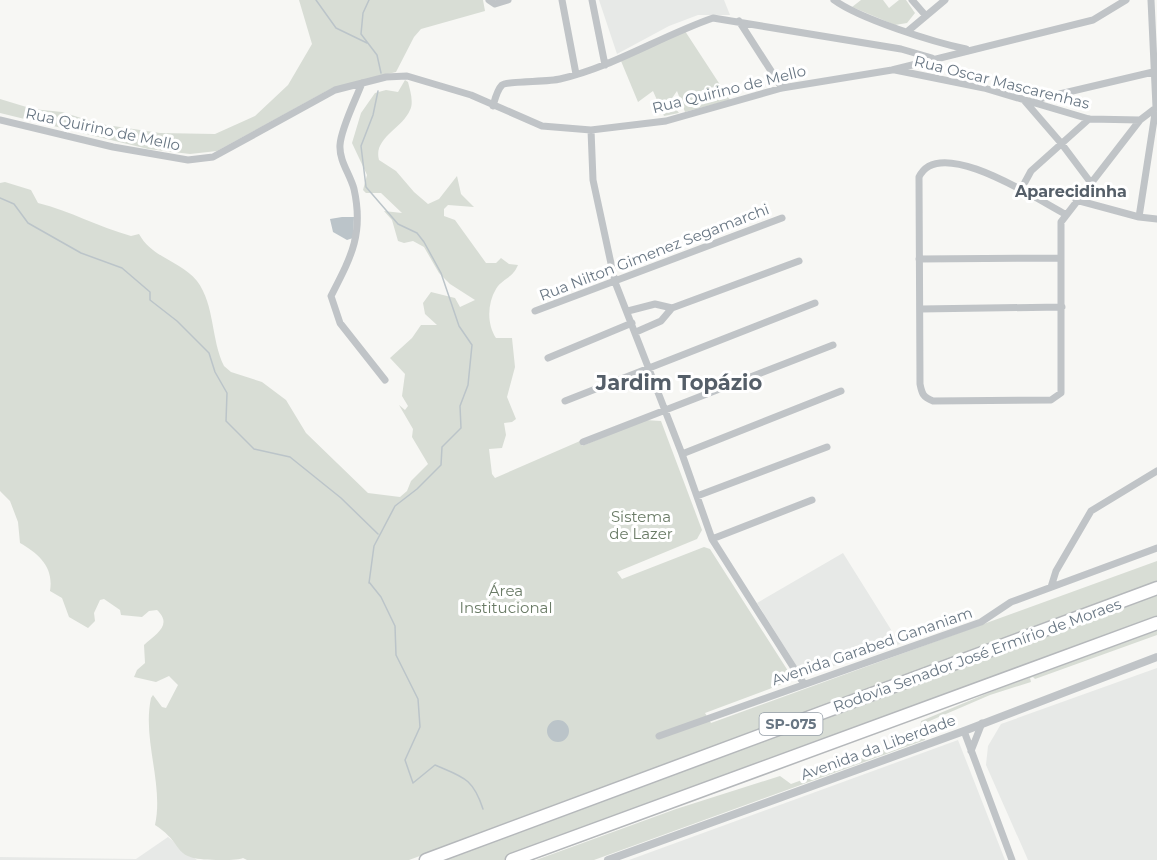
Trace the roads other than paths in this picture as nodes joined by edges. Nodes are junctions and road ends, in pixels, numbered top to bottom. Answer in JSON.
{"nodes":[{"id":1,"x":508,"y":0,"type":"edge"},
{"id":2,"x":562,"y":0,"type":"edge"},
{"id":3,"x":592,"y":0,"type":"edge"},
{"id":4,"x":834,"y":0,"type":"edge"},
{"id":5,"x":912,"y":0,"type":"edge"},
{"id":6,"x":945,"y":0,"type":"edge"},
{"id":7,"x":1126,"y":0,"type":"edge"},
{"id":8,"x":1151,"y":0,"type":"edge"},
{"id":9,"x":492,"y":2,"type":"edge"},
{"id":10,"x":926,"y":16,"type":"junction"},
{"id":11,"x":739,"y":21,"type":"junction"},
{"id":12,"x":908,"y":31,"type":"junction"},
{"id":13,"x":1154,"y":49,"type":"edge"},
{"id":14,"x":969,"y":50,"type":"junction"},
{"id":15,"x":933,"y":58,"type":"junction"},
{"id":16,"x":604,"y":65,"type":"junction"},
{"id":17,"x":892,"y":70,"type":"junction"},
{"id":18,"x":1153,"y":72,"type":"junction"},
{"id":19,"x":576,"y":74,"type":"junction"},
{"id":20,"x":362,"y":83,"type":"junction"},
{"id":21,"x":782,"y":88,"type":"junction"},
{"id":22,"x":1026,"y":100,"type":"junction"},
{"id":23,"x":493,"y":106,"type":"junction"},
{"id":24,"x":1156,"y":107,"type":"edge"},
{"id":25,"x":1089,"y":119,"type":"junction"},
{"id":26,"x":0,"y":120,"type":"edge"},
{"id":27,"x":1140,"y":120,"type":"junction"},
{"id":28,"x":591,"y":130,"type":"junction"},
{"id":29,"x":1061,"y":143,"type":"junction"},
{"id":30,"x":1025,"y":182,"type":"dead end"},
{"id":31,"x":1090,"y":183,"type":"junction"},
{"id":32,"x":1076,"y":200,"type":"junction"},
{"id":33,"x":1065,"y":214,"type":"junction"},
{"id":34,"x":1139,"y":217,"type":"junction"},
{"id":35,"x":782,"y":218,"type":"dead end"},
{"id":36,"x":1157,"y":219,"type":"edge"},
{"id":37,"x":1061,"y":258,"type":"junction"},
{"id":38,"x":919,"y":259,"type":"junction"},
{"id":39,"x":799,"y":261,"type":"dead end"},
{"id":40,"x":615,"y":282,"type":"junction"},
{"id":41,"x":815,"y":303,"type":"dead end"},
{"id":42,"x":1062,"y":307,"type":"junction"},
{"id":43,"x":672,"y":308,"type":"junction"},
{"id":44,"x":921,"y":309,"type":"junction"},
{"id":45,"x":535,"y":311,"type":"dead end"},
{"id":46,"x":628,"y":311,"type":"junction"},
{"id":47,"x":632,"y":323,"type":"junction"},
{"id":48,"x":636,"y":332,"type":"junction"},
{"id":49,"x":833,"y":345,"type":"dead end"},
{"id":50,"x":548,"y":358,"type":"dead end"},
{"id":51,"x":650,"y":368,"type":"junction"},
{"id":52,"x":385,"y":380,"type":"dead end"},
{"id":53,"x":841,"y":391,"type":"dead end"},
{"id":54,"x":565,"y":401,"type":"dead end"},
{"id":55,"x":665,"y":410,"type":"junction"},
{"id":56,"x":583,"y":442,"type":"dead end"},
{"id":57,"x":827,"y":447,"type":"dead end"},
{"id":58,"x":682,"y":454,"type":"junction"},
{"id":59,"x":1157,"y":471,"type":"edge"},
{"id":60,"x":698,"y":496,"type":"junction"},
{"id":61,"x":812,"y":500,"type":"dead end"},
{"id":62,"x":712,"y":539,"type":"junction"},
{"id":63,"x":1157,"y":548,"type":"edge"},
{"id":64,"x":1051,"y":587,"type":"junction"},
{"id":65,"x":1157,"y":588,"type":"edge"},
{"id":66,"x":1157,"y":623,"type":"edge"},
{"id":67,"x":1157,"y":657,"type":"edge"},
{"id":68,"x":804,"y":684,"type":"junction"},
{"id":69,"x":982,"y":723,"type":"junction"},
{"id":70,"x":964,"y":731,"type":"junction"},
{"id":71,"x":659,"y":736,"type":"dead end"},
{"id":72,"x":971,"y":751,"type":"junction"},
{"id":73,"x":426,"y":860,"type":"edge"},
{"id":74,"x":512,"y":860,"type":"edge"},
{"id":75,"x":608,"y":860,"type":"edge"},
{"id":76,"x":1012,"y":860,"type":"edge"}],
"edges":[{"from":1,"to":9,"type":"street"},
{"from":2,"to":19,"type":"street"},
{"from":3,"to":16,"type":"street"},
{"from":4,"to":12,"type":"street"},
{"from":5,"to":10,"type":"street"},
{"from":6,"to":10,"type":"street"},
{"from":7,"to":14,"type":"street","name":"Rua Quirino de Mello"},
{"from":8,"to":13,"type":"street"},
{"from":10,"to":12,"type":"street"},
{"from":11,"to":15,"type":"street"},
{"from":11,"to":16,"type":"street"},
{"from":11,"to":21,"type":"street"},
{"from":12,"to":14,"type":"street"},
{"from":13,"to":18,"type":"street"},
{"from":14,"to":15,"type":"street","name":"Rua Quirino de Mello"},
{"from":15,"to":17,"type":"street","name":"Rua Quirino de Mello"},
{"from":16,"to":19,"type":"street"},
{"from":17,"to":21,"type":"street","name":"Rua Quirino de Mello"},
{"from":17,"to":22,"type":"street","name":"Rua Oscar Mascarenhas"},
{"from":18,"to":22,"type":"street"},
{"from":18,"to":24,"type":"street"},
{"from":19,"to":23,"type":"street"},
{"from":20,"to":23,"type":"street","name":"Rua Quirino de Mello"},
{"from":20,"to":26,"type":"street","name":"Rua Quirino de Mello"},
{"from":20,"to":52,"type":"street"},
{"from":21,"to":28,"type":"street","name":"Rua Quirino de Mello"},
{"from":22,"to":25,"type":"street","name":"Rua Oscar Mascarenhas"},
{"from":22,"to":29,"type":"street"},
{"from":23,"to":28,"type":"street","name":"Rua Quirino de Mello"},
{"from":24,"to":27,"type":"street"},
{"from":24,"to":34,"type":"street"},
{"from":25,"to":27,"type":"street","name":"Rua Oscar Mascarenhas"},
{"from":25,"to":29,"type":"street"},
{"from":27,"to":31,"type":"street"},
{"from":28,"to":40,"type":"street"},
{"from":29,"to":30,"type":"street"},
{"from":29,"to":31,"type":"street"},
{"from":31,"to":32,"type":"street"},
{"from":32,"to":33,"type":"street"},
{"from":32,"to":34,"type":"street"},
{"from":33,"to":37,"type":"street"},
{"from":33,"to":38,"type":"street"},
{"from":34,"to":36,"type":"street"},
{"from":35,"to":40,"type":"street","name":"Rua Nilton Gimenez Segamarchi"},
{"from":37,"to":38,"type":"street"},
{"from":37,"to":42,"type":"street"},
{"from":38,"to":44,"type":"street"},
{"from":39,"to":43,"type":"street"},
{"from":40,"to":45,"type":"street","name":"Rua Nilton Gimenez Segamarchi"},
{"from":40,"to":46,"type":"street"},
{"from":41,"to":51,"type":"street"},
{"from":42,"to":44,"type":"street"},
{"from":42,"to":44,"type":"street"},
{"from":43,"to":46,"type":"street"},
{"from":43,"to":48,"type":"street"},
{"from":46,"to":47,"type":"street"},
{"from":47,"to":48,"type":"street"},
{"from":47,"to":50,"type":"street"},
{"from":48,"to":51,"type":"street"},
{"from":49,"to":55,"type":"street"},
{"from":51,"to":54,"type":"street"},
{"from":51,"to":55,"type":"street"},
{"from":53,"to":58,"type":"street"},
{"from":55,"to":56,"type":"street"},
{"from":55,"to":58,"type":"street"},
{"from":57,"to":60,"type":"street"},
{"from":58,"to":60,"type":"street"},
{"from":59,"to":64,"type":"street"},
{"from":60,"to":62,"type":"street"},
{"from":61,"to":62,"type":"street"},
{"from":62,"to":68,"type":"street"},
{"from":63,"to":64,"type":"street","name":"Avenida Garabed Gananiam"},
{"from":64,"to":68,"type":"street","name":"Avenida Garabed Gananiam"},
{"from":65,"to":73,"type":"highway","name":"Rodovia Senador José Ermírio de Moraes","number":"SP-075"},
{"from":66,"to":74,"type":"highway","name":"Rodovia Senador José Ermírio de Moraes","number":"SP-075"},
{"from":67,"to":69,"type":"street","name":"Avenida da Liberdade"},
{"from":68,"to":71,"type":"street","name":"Avenida Garabed Gananiam"},
{"from":69,"to":70,"type":"street","name":"Avenida da Liberdade"},
{"from":69,"to":72,"type":"street"},
{"from":70,"to":72,"type":"street"},
{"from":70,"to":75,"type":"street","name":"Avenida da Liberdade"},
{"from":72,"to":76,"type":"street"}]}
